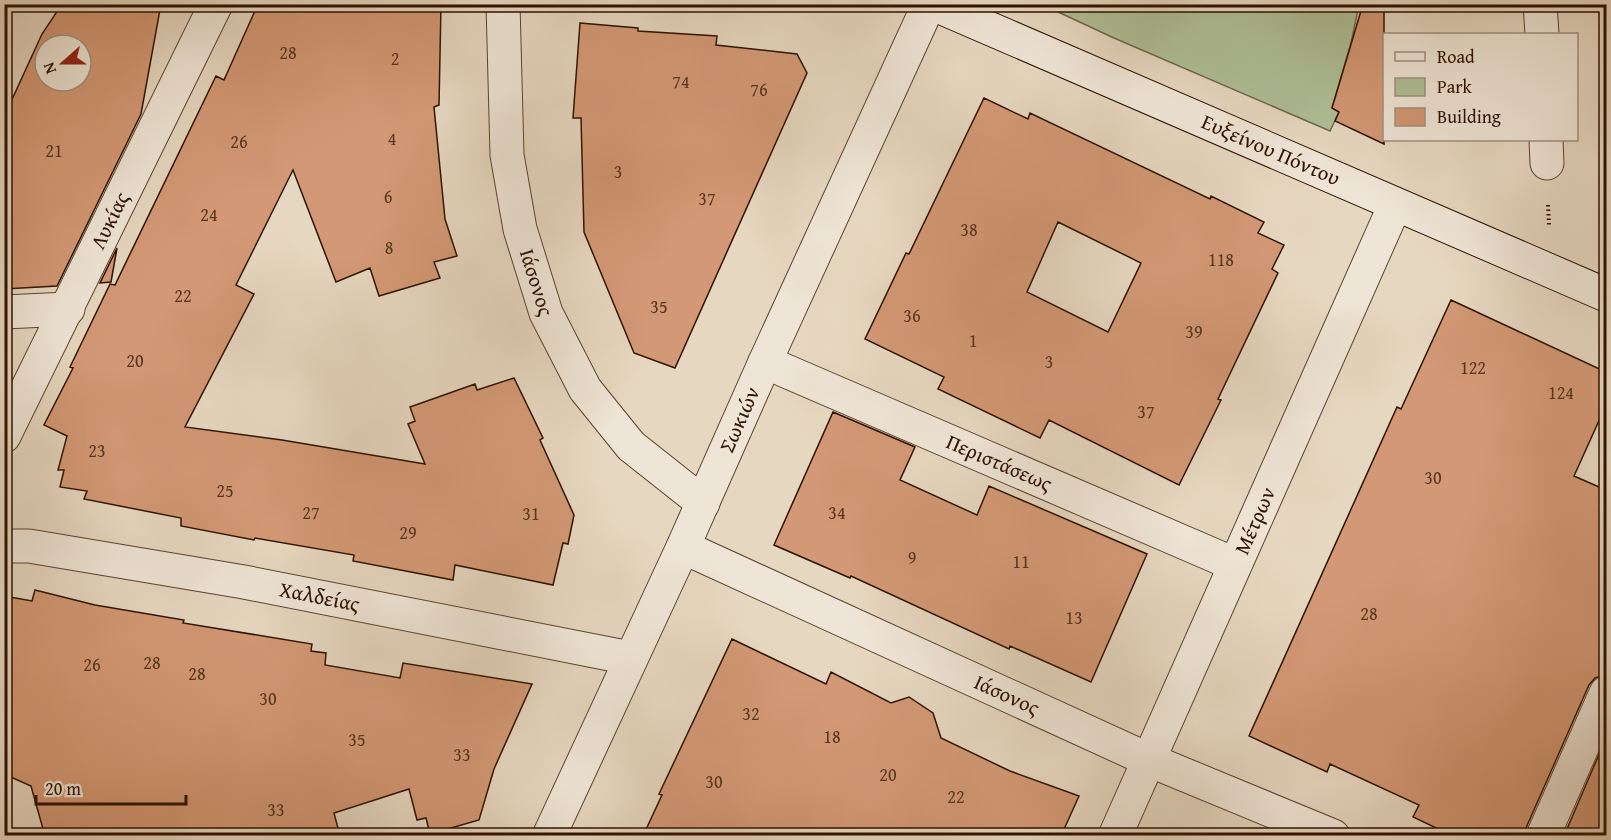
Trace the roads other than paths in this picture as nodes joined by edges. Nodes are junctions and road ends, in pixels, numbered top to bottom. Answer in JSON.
{"nodes":[{"id":1,"x":216,"y":4,"type":"edge"},
{"id":2,"x":503,"y":4,"type":"edge"},
{"id":3,"x":931,"y":4,"type":"edge"},
{"id":4,"x":1540,"y":4,"type":"edge"},
{"id":5,"x":1542,"y":33,"type":"edge"},
{"id":6,"x":1395,"y":205,"type":"junction"},
{"id":7,"x":1606,"y":296,"type":"edge"},
{"id":8,"x":68,"y":309,"type":"junction"},
{"id":9,"x":4,"y":312,"type":"edge"},
{"id":10,"x":765,"y":363,"type":"junction"},
{"id":11,"x":4,"y":436,"type":"edge"},
{"id":12,"x":703,"y":503,"type":"junction"},
{"id":13,"x":4,"y":546,"type":"edge"},
{"id":14,"x":683,"y":548,"type":"junction"},
{"id":15,"x":1234,"y":564,"type":"junction"},
{"id":16,"x":630,"y":658,"type":"junction"},
{"id":17,"x":1606,"y":693,"type":"edge"},
{"id":18,"x":1149,"y":760,"type":"junction"},
{"id":19,"x":549,"y":836,"type":"edge"},
{"id":20,"x":1115,"y":836,"type":"edge"},
{"id":21,"x":1333,"y":836,"type":"edge"},
{"id":22,"x":1543,"y":836,"type":"edge"}],
"edges":[{"from":1,"to":8,"type":"street","name":"Λυκίας"},
{"from":2,"to":12,"type":"street","name":"Ιάσονος"},
{"from":3,"to":6,"type":"street","name":"Ευξείνου Πόντου"},
{"from":3,"to":10,"type":"street","name":"Σωκιών"},
{"from":4,"to":5,"type":"street"},
{"from":6,"to":7,"type":"street","name":"Ευξείνου Πόντου"},
{"from":6,"to":15,"type":"street","name":"Μέτρων"},
{"from":8,"to":9,"type":"street"},
{"from":8,"to":11,"type":"street","name":"Λυκίας"},
{"from":10,"to":12,"type":"street","name":"Σωκιών"},
{"from":10,"to":15,"type":"street","name":"Περιστάσεως"},
{"from":12,"to":14,"type":"street","name":"Σωκιών"},
{"from":13,"to":16,"type":"street","name":"Χαλδείας"},
{"from":14,"to":16,"type":"street","name":"Σωκιών"},
{"from":14,"to":18,"type":"street","name":"Ιάσονος"},
{"from":15,"to":18,"type":"street","name":"Μέτρων"},
{"from":16,"to":19,"type":"street","name":"Σωκιών"},
{"from":17,"to":22,"type":"street"},
{"from":18,"to":20,"type":"street","name":"Μέτρων"},
{"from":18,"to":21,"type":"street","name":"Ιάσονος"}]}
